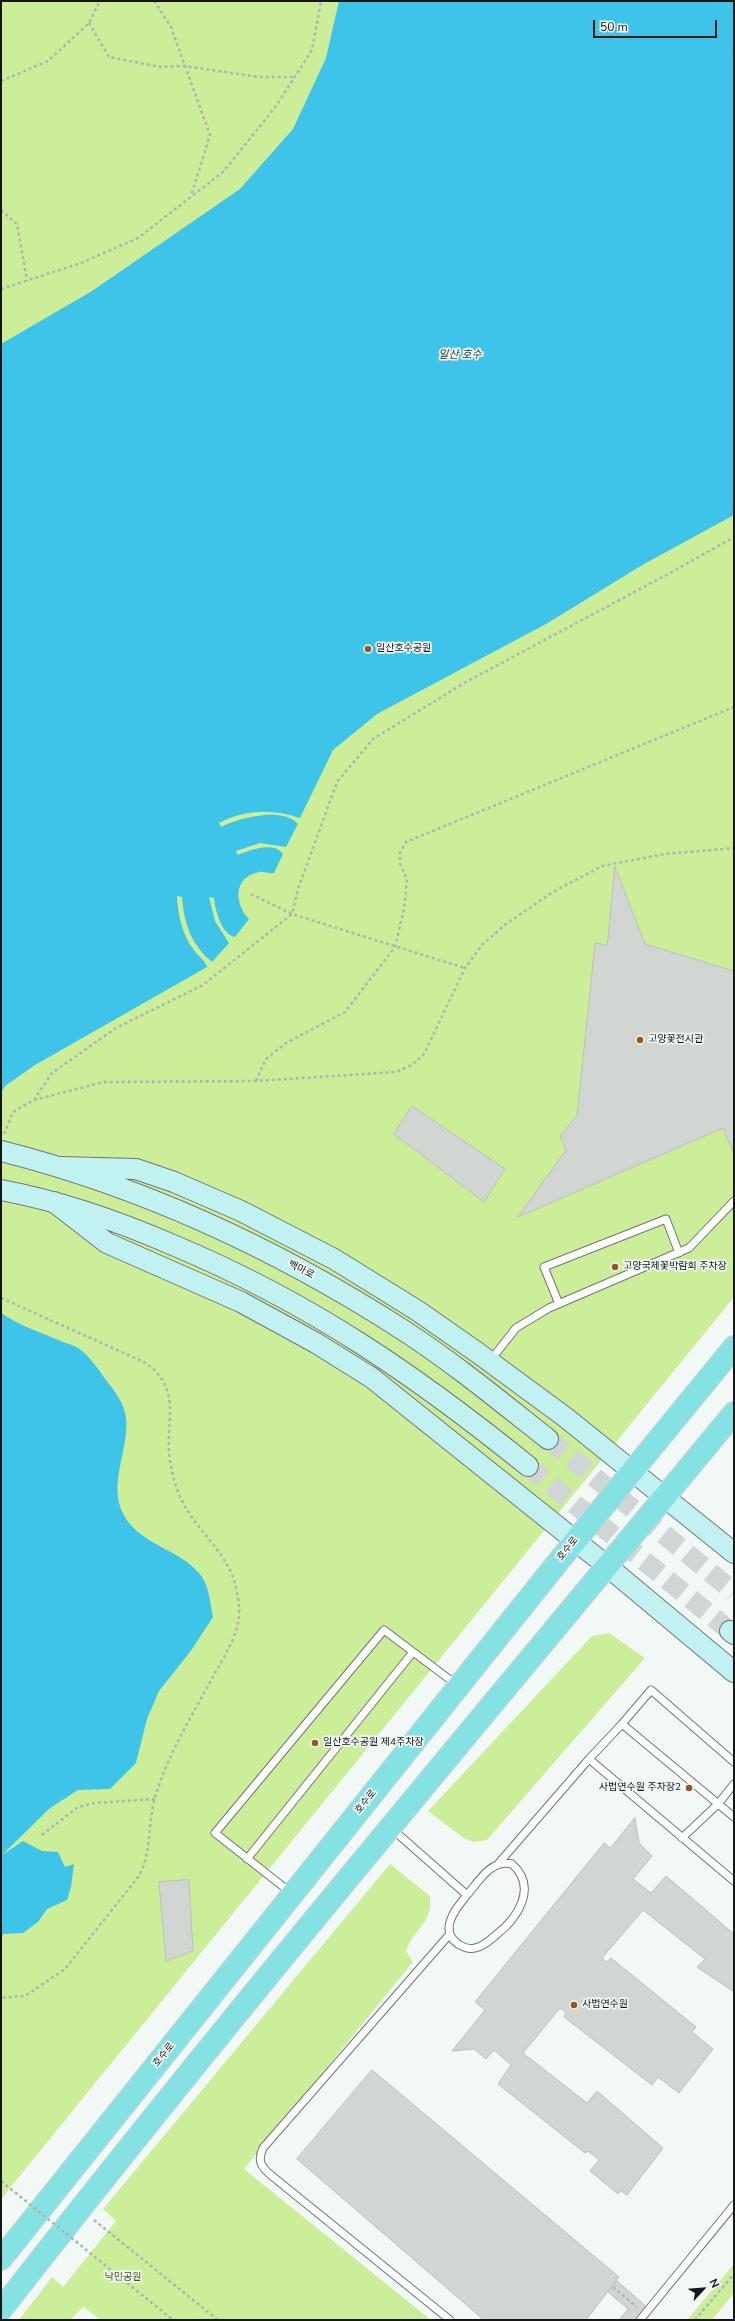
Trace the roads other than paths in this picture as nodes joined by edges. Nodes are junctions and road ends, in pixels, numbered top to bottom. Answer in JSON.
{"nodes":[{"id":1,"x":1,"y":1151,"type":"edge"},
{"id":2,"x":62,"y":1167,"type":"junction"},
{"id":3,"x":10,"y":1192,"type":"edge"},
{"id":4,"x":734,"y":1201,"type":"edge"},
{"id":5,"x":54,"y":1202,"type":"junction"},
{"id":6,"x":679,"y":1253,"type":"junction"},
{"id":7,"x":559,"y":1304,"type":"junction"},
{"id":8,"x":734,"y":1347,"type":"edge"},
{"id":9,"x":489,"y":1361,"type":"junction"},
{"id":10,"x":734,"y":1413,"type":"edge"},
{"id":11,"x":548,"y":1439,"type":"tunnel mouth"},
{"id":12,"x":528,"y":1466,"type":"tunnel mouth"},
{"id":13,"x":632,"y":1470,"type":"junction"},
{"id":14,"x":665,"y":1497,"type":"junction"},
{"id":15,"x":575,"y":1541,"type":"junction"},
{"id":16,"x":734,"y":1553,"type":"edge"},
{"id":17,"x":607,"y":1566,"type":"junction"},
{"id":18,"x":413,"y":1652,"type":"junction"},
{"id":19,"x":734,"y":1672,"type":"edge"},
{"id":20,"x":458,"y":1687,"type":"junction"},
{"id":21,"x":622,"y":1724,"type":"junction"},
{"id":22,"x":588,"y":1759,"type":"junction"},
{"id":23,"x":734,"y":1762,"type":"edge"},
{"id":24,"x":734,"y":1784,"type":"edge"},
{"id":25,"x":718,"y":1804,"type":"junction"},
{"id":26,"x":734,"y":1818,"type":"edge"},
{"id":27,"x":390,"y":1827,"type":"junction"},
{"id":28,"x":682,"y":1838,"type":"junction"},
{"id":29,"x":247,"y":1859,"type":"junction"},
{"id":30,"x":498,"y":1864,"type":"junction"},
{"id":31,"x":734,"y":1881,"type":"edge"},
{"id":32,"x":292,"y":1894,"type":"junction"},
{"id":33,"x":467,"y":1895,"type":"junction"},
{"id":34,"x":449,"y":1934,"type":"junction"},
{"id":35,"x":734,"y":2205,"type":"edge"},
{"id":36,"x":1,"y":2259,"type":"edge"},
{"id":37,"x":1,"y":2310,"type":"edge"},
{"id":38,"x":450,"y":2320,"type":"edge"},
{"id":39,"x":640,"y":2320,"type":"edge"}],
"edges":[{"from":1,"to":2,"type":"main road","name":"백마로"},
{"from":2,"to":9,"type":"main road"},
{"from":2,"to":11,"type":"main road","name":"백마로"},
{"from":3,"to":5,"type":"main road"},
{"from":4,"to":6,"type":"lane"},
{"from":5,"to":12,"type":"main road"},
{"from":5,"to":15,"type":"main road"},
{"from":6,"to":7,"type":"lane"},
{"from":6,"to":7,"type":"lane"},
{"from":7,"to":9,"type":"lane"},
{"from":8,"to":13,"type":"main road","name":"호수로"},
{"from":9,"to":13,"type":"main road"},
{"from":10,"to":14,"type":"main road"},
{"from":13,"to":14,"type":"main road"},
{"from":13,"to":15,"type":"main road","name":"호수로"},
{"from":14,"to":16,"type":"main road"},
{"from":14,"to":17,"type":"main road"},
{"from":15,"to":17,"type":"main road"},
{"from":15,"to":20,"type":"main road","name":"호수로"},
{"from":17,"to":19,"type":"main road"},
{"from":17,"to":27,"type":"main road"},
{"from":18,"to":20,"type":"lane"},
{"from":18,"to":29,"type":"lane"},
{"from":18,"to":29,"type":"lane"},
{"from":20,"to":32,"type":"main road","name":"호수로"},
{"from":21,"to":22,"type":"lane"},
{"from":21,"to":23,"type":"lane"},
{"from":21,"to":25,"type":"lane"},
{"from":22,"to":28,"type":"lane"},
{"from":22,"to":30,"type":"lane"},
{"from":24,"to":25,"type":"lane"},
{"from":25,"to":26,"type":"lane"},
{"from":25,"to":28,"type":"lane"},
{"from":27,"to":33,"type":"lane"},
{"from":27,"to":37,"type":"main road"},
{"from":28,"to":31,"type":"lane"},
{"from":29,"to":32,"type":"lane"},
{"from":30,"to":33,"type":"lane"},
{"from":30,"to":34,"type":"lane"},
{"from":32,"to":36,"type":"main road","name":"호수로"},
{"from":33,"to":34,"type":"lane"},
{"from":34,"to":38,"type":"lane"},
{"from":35,"to":39,"type":"lane"}]}
